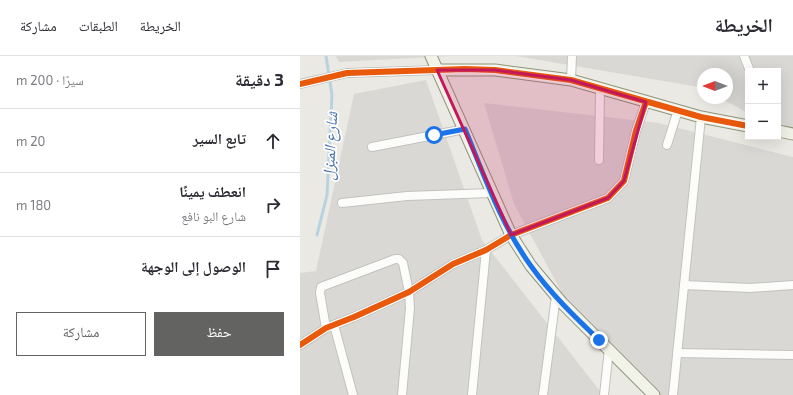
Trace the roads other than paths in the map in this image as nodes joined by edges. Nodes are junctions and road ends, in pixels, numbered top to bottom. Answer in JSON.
{"nodes":[{"id":1,"x":431,"y":56,"type":"edge"},
{"id":2,"x":572,"y":56,"type":"edge"},
{"id":3,"x":744,"y":56,"type":"edge"},
{"id":4,"x":749,"y":68,"type":"edge"},
{"id":5,"x":437,"y":70,"type":"junction"},
{"id":6,"x":570,"y":80,"type":"junction"},
{"id":7,"x":300,"y":84,"type":"edge"},
{"id":8,"x":600,"y":89,"type":"junction"},
{"id":9,"x":646,"y":102,"type":"junction"},
{"id":10,"x":678,"y":110,"type":"junction"},
{"id":11,"x":701,"y":117,"type":"junction"},
{"id":12,"x":745,"y":125,"type":"edge"},
{"id":13,"x":465,"y":129,"type":"junction"},
{"id":14,"x":781,"y":132,"type":"edge"},
{"id":15,"x":793,"y":134,"type":"edge"},
{"id":16,"x":667,"y":145,"type":"dead end"},
{"id":17,"x":372,"y":147,"type":"dead end"},
{"id":18,"x":599,"y":160,"type":"dead end"},
{"id":19,"x":492,"y":193,"type":"junction"},
{"id":20,"x":342,"y":203,"type":"dead end"},
{"id":21,"x":511,"y":235,"type":"junction"},
{"id":22,"x":486,"y":250,"type":"junction"},
{"id":23,"x":684,"y":285,"type":"junction"},
{"id":24,"x":793,"y":285,"type":"edge"},
{"id":25,"x":409,"y":292,"type":"junction"},
{"id":26,"x":556,"y":296,"type":"junction"},
{"id":27,"x":330,"y":327,"type":"junction"},
{"id":28,"x":300,"y":345,"type":"edge"},
{"id":29,"x":609,"y":349,"type":"junction"},
{"id":30,"x":677,"y":353,"type":"junction"},
{"id":31,"x":793,"y":355,"type":"edge"},
{"id":32,"x":353,"y":395,"type":"edge"},
{"id":33,"x":402,"y":395,"type":"edge"},
{"id":34,"x":472,"y":395,"type":"edge"},
{"id":35,"x":543,"y":395,"type":"edge"},
{"id":36,"x":604,"y":395,"type":"edge"},
{"id":37,"x":654,"y":395,"type":"edge"},
{"id":38,"x":673,"y":395,"type":"edge"}],
"edges":[{"from":1,"to":5,"type":"street"},
{"from":2,"to":6,"type":"street"},
{"from":3,"to":4,"type":"street"},
{"from":5,"to":6,"type":"street"},
{"from":5,"to":7,"type":"street"},
{"from":5,"to":13,"type":"street"},
{"from":6,"to":8,"type":"street"},
{"from":8,"to":9,"type":"street"},
{"from":8,"to":18,"type":"street"},
{"from":9,"to":10,"type":"street"},
{"from":9,"to":21,"type":"street"},
{"from":10,"to":11,"type":"street"},
{"from":10,"to":16,"type":"street"},
{"from":11,"to":12,"type":"street"},
{"from":11,"to":23,"type":"street"},
{"from":13,"to":17,"type":"street"},
{"from":13,"to":19,"type":"street"},
{"from":14,"to":15,"type":"street"},
{"from":19,"to":20,"type":"street"},
{"from":19,"to":21,"type":"street"},
{"from":21,"to":22,"type":"street"},
{"from":21,"to":26,"type":"street"},
{"from":22,"to":25,"type":"street"},
{"from":22,"to":34,"type":"street"},
{"from":23,"to":24,"type":"street"},
{"from":23,"to":30,"type":"street"},
{"from":25,"to":27,"type":"street"},
{"from":25,"to":27,"type":"street"},
{"from":25,"to":33,"type":"street"},
{"from":26,"to":29,"type":"street"},
{"from":26,"to":35,"type":"street"},
{"from":27,"to":28,"type":"street"},
{"from":27,"to":32,"type":"street"},
{"from":29,"to":36,"type":"street"},
{"from":29,"to":37,"type":"street"},
{"from":30,"to":31,"type":"street"},
{"from":30,"to":38,"type":"street"}]}
